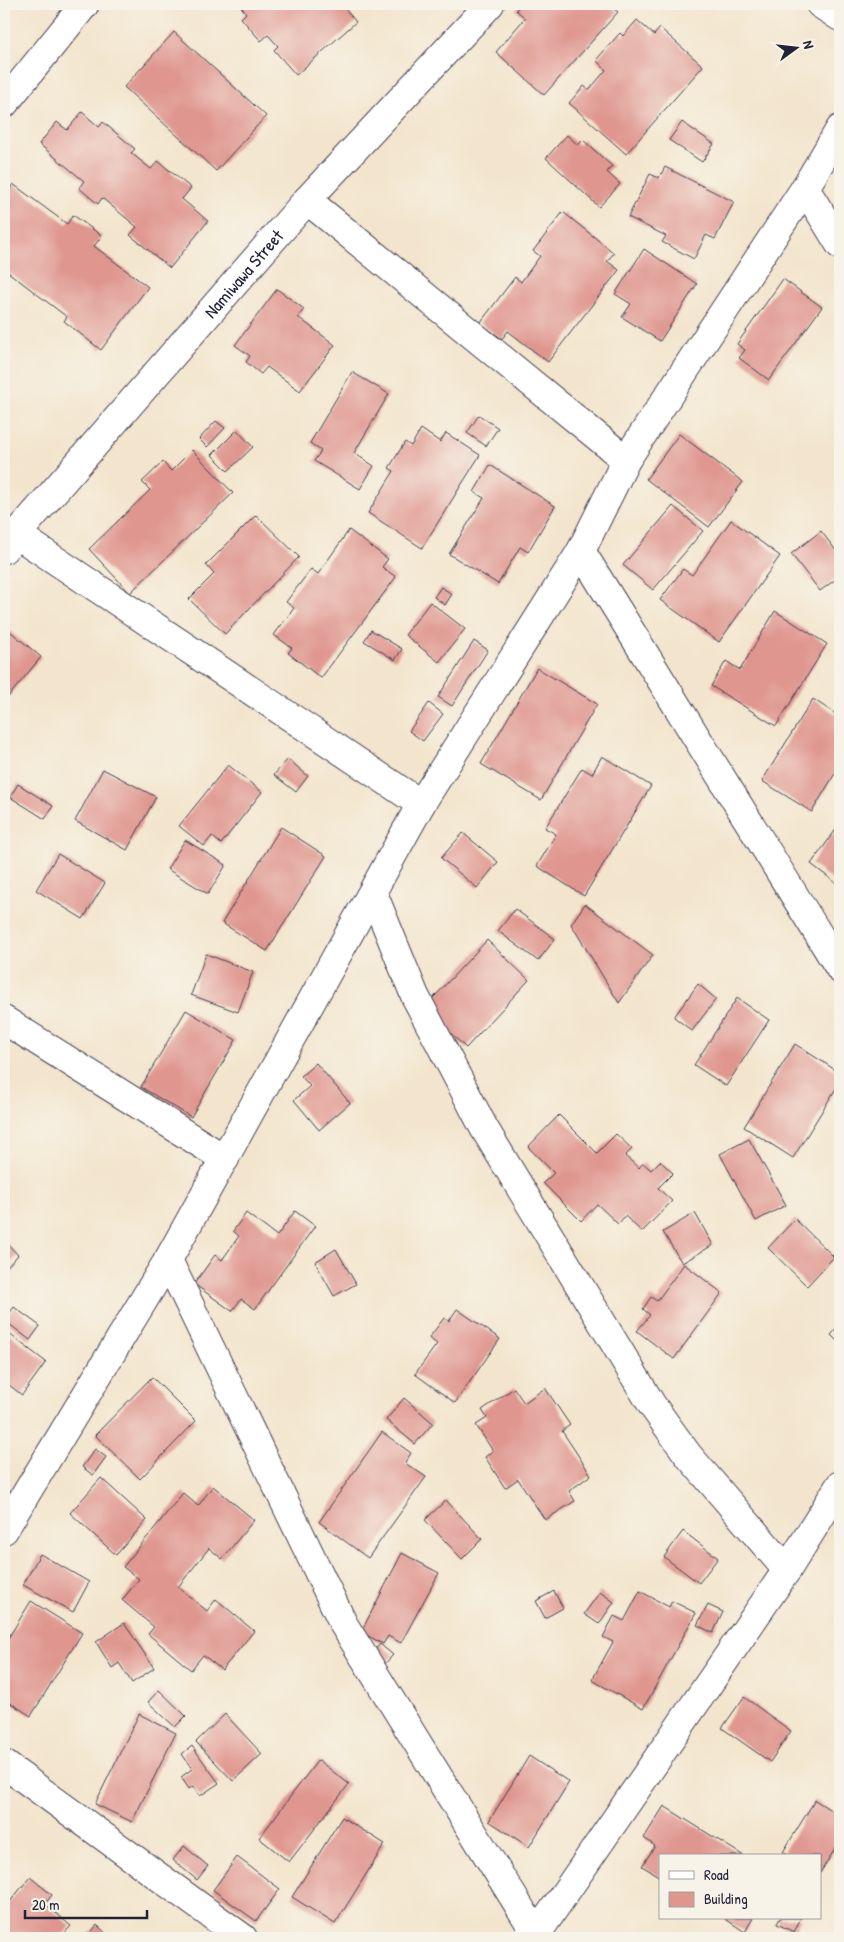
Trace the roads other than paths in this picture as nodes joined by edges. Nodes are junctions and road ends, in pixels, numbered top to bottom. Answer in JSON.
{"nodes":[{"id":1,"x":85,"y":4,"type":"edge"},
{"id":2,"x":490,"y":4,"type":"edge"},
{"id":3,"x":820,"y":4,"type":"edge"},
{"id":4,"x":840,"y":17,"type":"edge"},
{"id":5,"x":4,"y":104,"type":"edge"},
{"id":6,"x":840,"y":129,"type":"edge"},
{"id":7,"x":805,"y":188,"type":"junction"},
{"id":8,"x":307,"y":200,"type":"junction"},
{"id":9,"x":840,"y":245,"type":"edge"},
{"id":10,"x":626,"y":460,"type":"junction"},
{"id":11,"x":10,"y":542,"type":"edge"},
{"id":12,"x":581,"y":551,"type":"junction"},
{"id":13,"x":420,"y":804,"type":"junction"},
{"id":14,"x":373,"y":893,"type":"junction"},
{"id":15,"x":840,"y":969,"type":"edge"},
{"id":16,"x":4,"y":1020,"type":"edge"},
{"id":17,"x":225,"y":1159,"type":"junction"},
{"id":18,"x":168,"y":1260,"type":"junction"},
{"id":19,"x":840,"y":1485,"type":"edge"},
{"id":20,"x":4,"y":1530,"type":"edge"},
{"id":21,"x":787,"y":1570,"type":"junction"},
{"id":22,"x":4,"y":1764,"type":"edge"},
{"id":23,"x":536,"y":1936,"type":"edge"},
{"id":24,"x":243,"y":1938,"type":"edge"}],
"edges":[{"from":1,"to":5,"type":"street"},
{"from":2,"to":8,"type":"street","name":"Namiwawa Street"},
{"from":3,"to":4,"type":"street"},
{"from":6,"to":7,"type":"street"},
{"from":7,"to":9,"type":"street"},
{"from":7,"to":10,"type":"street"},
{"from":8,"to":10,"type":"street"},
{"from":8,"to":11,"type":"street","name":"Namiwawa Street"},
{"from":10,"to":12,"type":"street"},
{"from":11,"to":13,"type":"street"},
{"from":12,"to":13,"type":"street"},
{"from":12,"to":15,"type":"street"},
{"from":13,"to":14,"type":"street"},
{"from":14,"to":17,"type":"street"},
{"from":14,"to":21,"type":"street"},
{"from":16,"to":17,"type":"street"},
{"from":17,"to":18,"type":"street"},
{"from":18,"to":20,"type":"street"},
{"from":18,"to":23,"type":"street"},
{"from":19,"to":21,"type":"street"},
{"from":21,"to":23,"type":"street"},
{"from":22,"to":24,"type":"street"}]}
